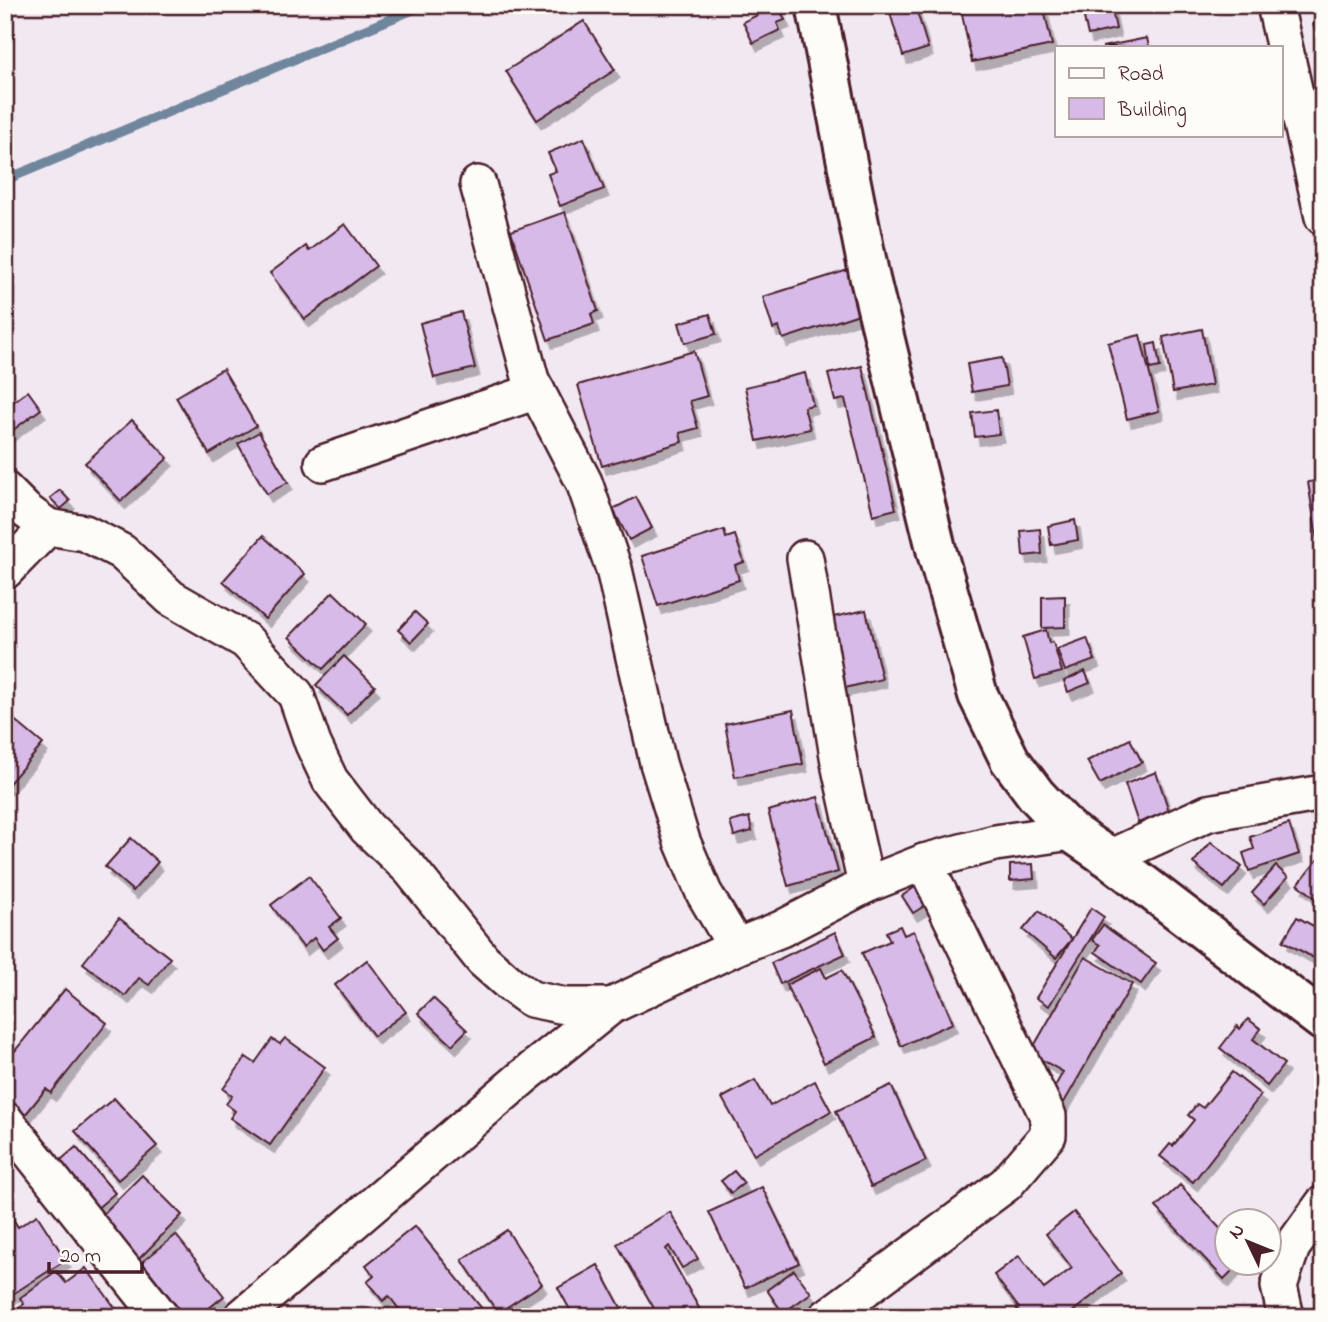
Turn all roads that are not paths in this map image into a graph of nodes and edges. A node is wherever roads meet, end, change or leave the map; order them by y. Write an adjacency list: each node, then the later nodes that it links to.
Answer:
1 (816, 5): 12 (main road)
2 (1275, 5): 4 (street)
3 (478, 184): 5 (street)
4 (1323, 217)
5 (537, 391): 6 (street); 16 (street)
6 (323, 463)
7 (5, 490): 8 (street)
8 (48, 527): 10 (street); 17 (street)
9 (805, 558): 15 (street)
10 (5, 570)
11 (1323, 793): 13 (street)
12 (1071, 832): 13 (main road); 14 (street)
13 (1109, 858): 18 (main road)
14 (924, 862): 15 (street); 23 (street)
15 (866, 885): 16 (street)
16 (736, 947): 17 (street)
17 (611, 1006): 22 (street)
18 (1323, 1021)
19 (5, 1120): 21 (street)
20 (1323, 1204): 24 (street)
21 (161, 1317)
22 (242, 1317)
23 (827, 1317)
24 (1286, 1317)

